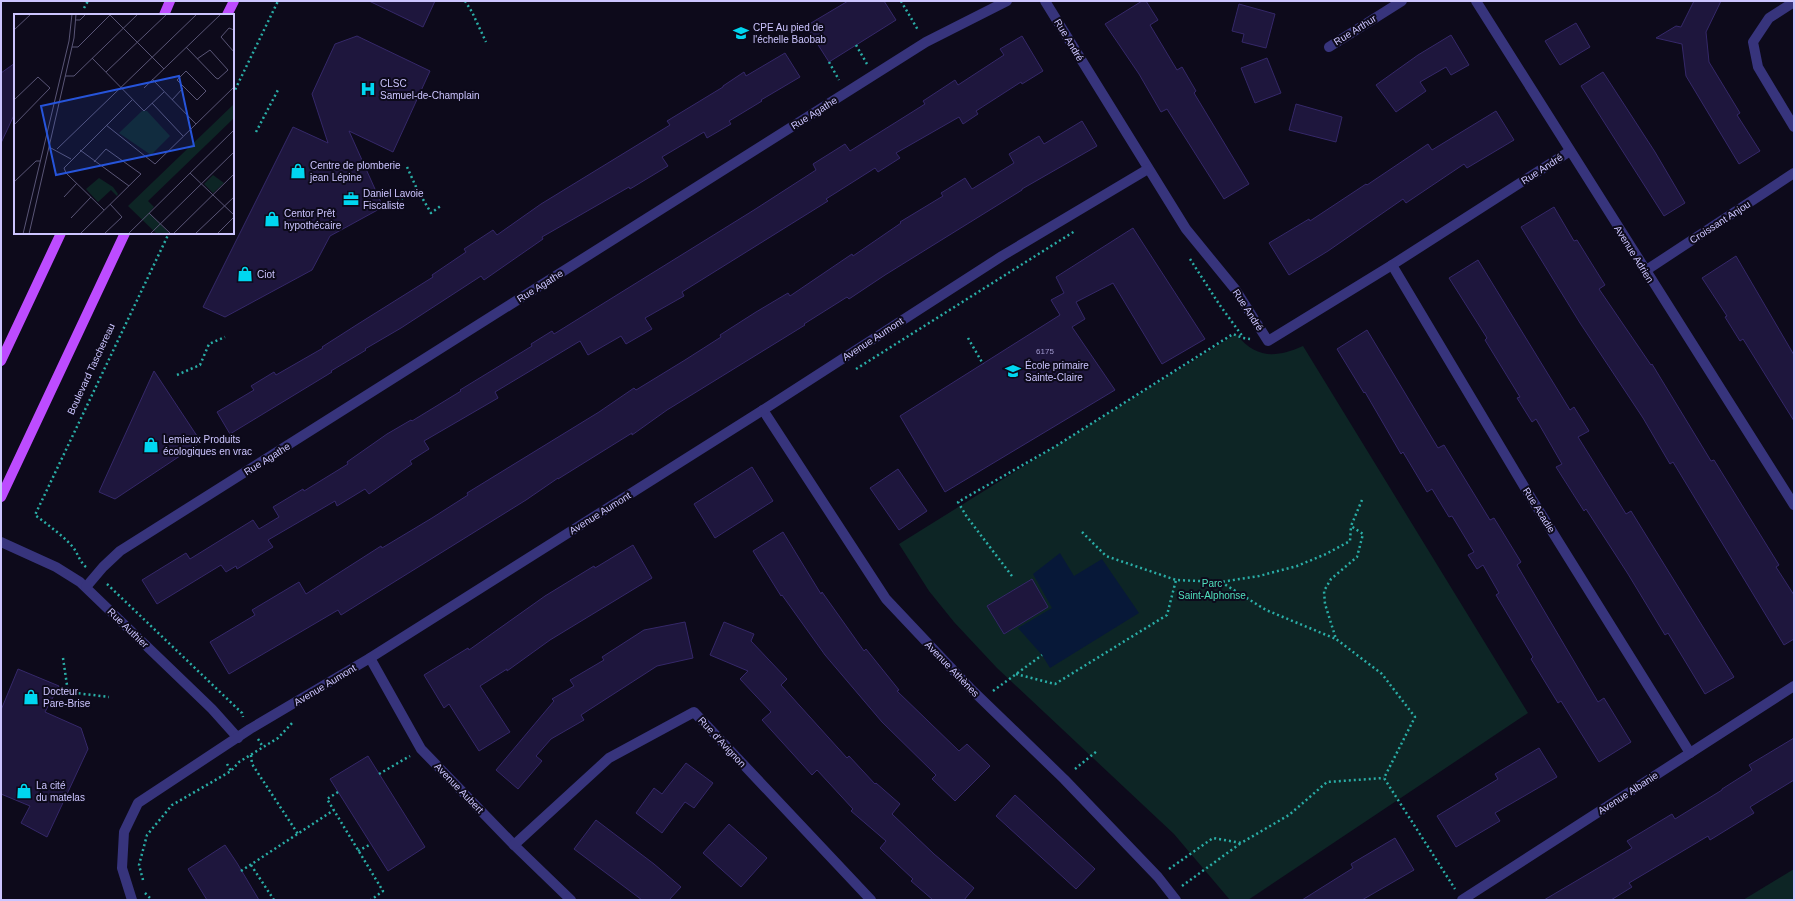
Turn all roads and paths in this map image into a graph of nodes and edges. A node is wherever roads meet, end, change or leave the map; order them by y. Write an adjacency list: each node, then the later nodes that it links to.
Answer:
1 (88, 1): 12 (path)
2 (170, 1): 13 (main road)
3 (234, 1): 14 (main road)
4 (278, 1): 22 (path)
5 (465, 1): 15 (path)
6 (901, 1): 16 (path)
7 (1007, 1): 16 (street, Rue Agathe)
8 (1045, 1): 28 (street, Rue André)
9 (1402, 1): 18 (street, Rue Arthur)
10 (1476, 1): 26 (street, Avenue Adrien)
11 (1794, 2): 24 (street)
12 (84, 8)
13 (164, 14)
14 (228, 14)
15 (486, 42)
16 (926, 42): 20 (street, Rue Agathe)
17 (856, 45): 20 (path)
18 (1328, 47)
19 (829, 62): 23 (path)
20 (873, 75): 23 (street, Rue Agathe)
21 (278, 88): 25 (path)
22 (234, 92)
23 (846, 93): 57 (street, Rue Agathe)
24 (1794, 127)
25 (256, 132)
26 (1570, 151): 37 (street, Rue André); 38 (street, Avenue Adrien)
27 (408, 167): 30 (path)
28 (1148, 169): 37 (street, Rue André); 46 (street, Avenue Aumont)
29 (1794, 173): 38 (street, Croissant Anjou)
30 (417, 189): 31 (path); 32 (path)
31 (393, 204)
32 (442, 205)
33 (1078, 229): 44 (path)
34 (61, 234): 42 (main road)
35 (125, 234): 47 (main road)
36 (168, 234): 53 (path, Boulevard Taschereau)
37 (1392, 265): 74 (street, Rue Acadie)
38 (1645, 271): 49 (street, Avenue Adrien)
39 (1233, 334): 54 (path)
40 (225, 337): 45 (path)
41 (968, 338): 43 (path)
42 (1, 361)
43 (982, 364)
44 (851, 372)
45 (177, 376)
46 (763, 410): 62 (street, Avenue Aumont); 66 (street, Avenue Athènes)
47 (1, 496)
48 (1362, 500): 50 (path)
49 (1794, 505)
50 (1351, 526): 56 (path); 59 (path)
51 (1082, 532): 55 (path)
52 (1, 542): 57 (street, Rue Authier)
53 (80, 561)
54 (1012, 576)
55 (1176, 580): 56 (path); 63 (path)
56 (1221, 582): 59 (path)
57 (86, 587): 69 (street, Rue Authier)
58 (114, 590): 67 (path, Rue Authier)
59 (1336, 639): 79 (path)
60 (1042, 655): 63 (path)
61 (63, 658): 65 (path)
62 (370, 658): 69 (street, Avenue Aumont); 72 (street, Avenue Aubert)
63 (1016, 674): 66 (path)
64 (1794, 686): 74 (street, Avenue Albanie)
65 (109, 697)
66 (982, 700): 80 (street, Avenue Athènes)
67 (242, 713)
68 (296, 721): 71 (path)
69 (238, 738): 93 (street, Avenue Aumont)
70 (259, 742): 71 (path)
71 (263, 747): 75 (path)
72 (421, 749): 78 (path); 86 (street, Avenue Aubert)
73 (1097, 751): 80 (path)
74 (1690, 752): 92 (street, Avenue Albanie)
75 (251, 755): 77 (path); 83 (path)
76 (227, 764): 77 (path)
77 (231, 770): 94 (path)
78 (379, 774)
79 (1384, 778): 84 (path); 92 (path)
80 (1064, 779): 90 (street, Avenue Athènes)
81 (338, 792): 82 (path)
82 (334, 810): 83 (path); 87 (path)
83 (298, 834): 88 (path)
84 (1241, 842): 90 (path); 91 (path)
85 (371, 844): 87 (path)
86 (514, 845): 97 (street, Avenue Aubert); 98 (street, Rue d'Avignon)
87 (358, 850): 96 (path)
88 (251, 865): 89 (path); 95 (path)
89 (241, 871)
90 (1158, 877): 91 (street, Avenue Athènes)
91 (1173, 897)
92 (1460, 897)
93 (132, 900)
94 (152, 900)
95 (274, 900)
96 (370, 900)
97 (571, 900)
98 (871, 900)

